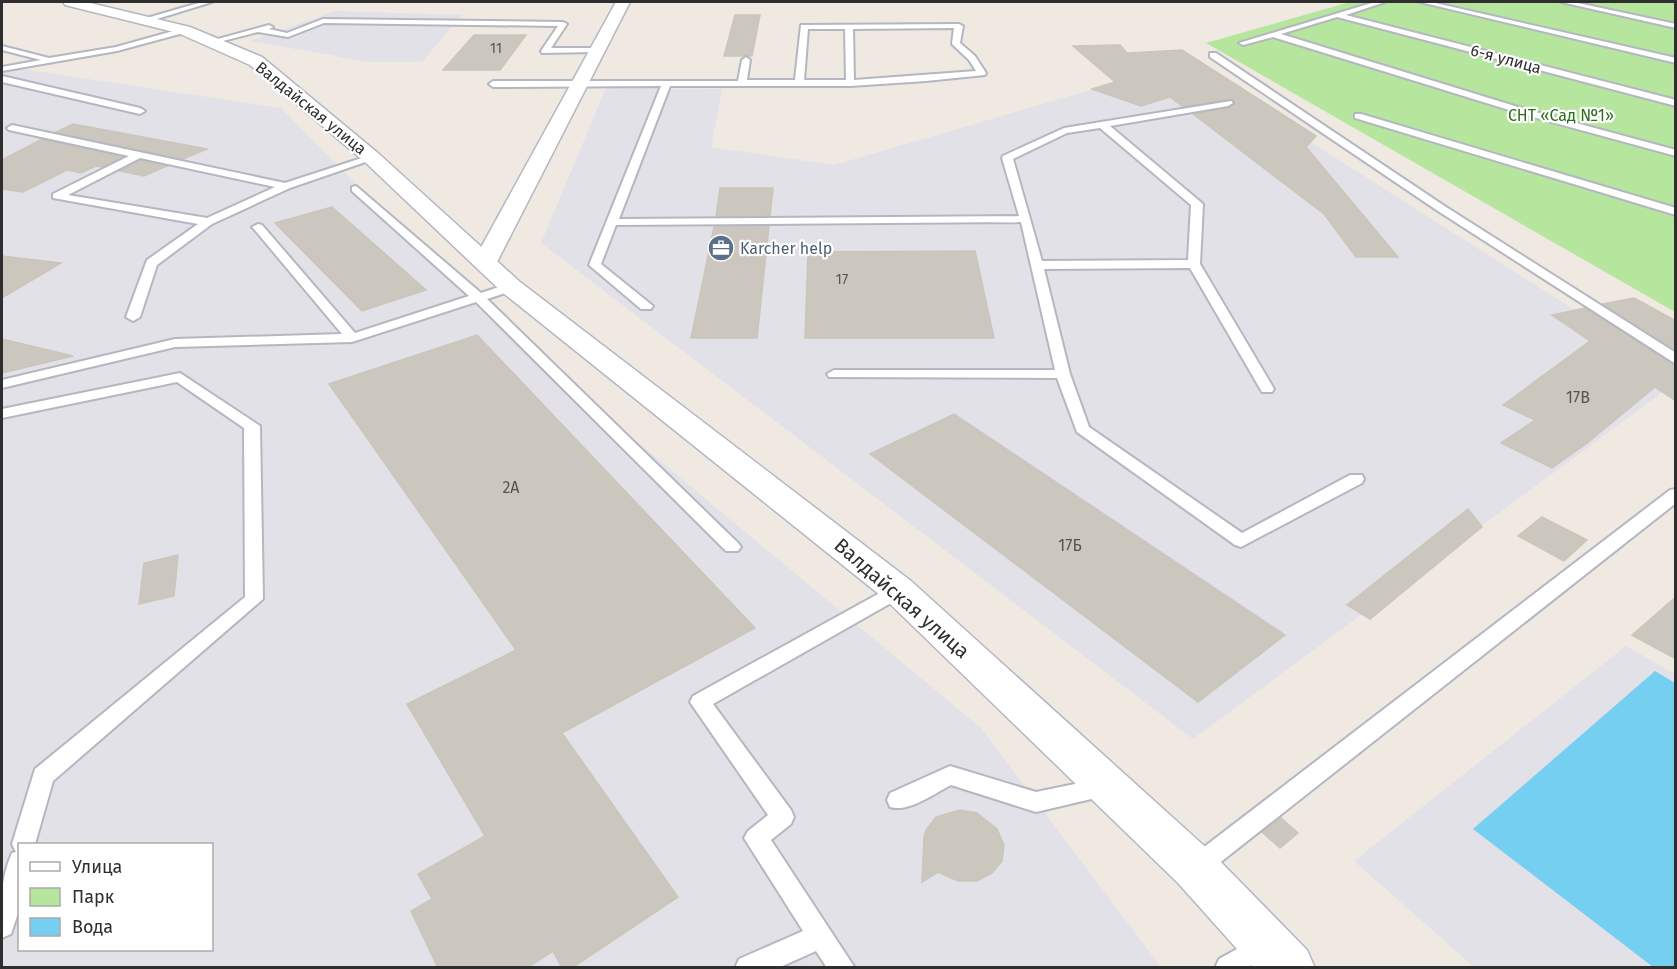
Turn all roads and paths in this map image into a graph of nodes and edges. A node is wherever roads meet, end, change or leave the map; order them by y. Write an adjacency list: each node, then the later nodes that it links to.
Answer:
1 (70, 2): 8 (street, Валдайская улица)
2 (208, 2): 8 (lane)
3 (623, 2): 18 (street)
4 (1382, 2): 7 (lane)
5 (1424, 2): 22 (lane)
6 (1564, 2): 10 (lane)
7 (1337, 15): 14 (lane); 32 (lane, 6-я улица)
8 (144, 20): 12 (street, Валдайская улица)
9 (280, 23): 13 (lane)
10 (1676, 26)
11 (849, 27): 26 (lane); 27 (lane); 27 (lane)
12 (184, 30): 15 (street, Валдайская улица); 20 (lane)
13 (259, 30): 15 (lane); 18 (lane)
14 (1274, 34): 16 (lane); 37 (lane)
15 (211, 42): 39 (street, Валдайская улица)
16 (1243, 43)
17 (2, 48): 20 (lane)
18 (596, 50): 29 (street)
19 (1213, 55): 55 (lane)
20 (51, 59): 23 (lane)
21 (746, 60): 25 (lane)
22 (1676, 61)
23 (2, 69)
24 (2, 79): 33 (lane)
25 (742, 83): 26 (lane); 30 (lane)
26 (799, 83): 27 (lane)
27 (850, 83)
28 (493, 84): 29 (lane)
29 (579, 84): 30 (lane); 47 (street)
30 (666, 84): 45 (lane)
31 (1228, 103): 35 (lane)
32 (1676, 103)
33 (140, 111)
34 (1358, 116): 42 (lane)
35 (1104, 126): 43 (lane); 48 (lane)
36 (12, 128): 38 (lane)
37 (1676, 153)
38 (138, 155): 40 (lane); 44 (lane)
39 (372, 158): 40 (lane); 47 (street, Валдайская улица)
40 (286, 186): 44 (lane)
41 (356, 189): 51 (lane)
42 (1676, 212)
43 (1026, 219): 45 (lane); 49 (lane)
44 (208, 222): 53 (lane)
45 (611, 222): 52 (lane)
46 (258, 227): 54 (lane)
47 (485, 262): 50 (street, Валдайская улица)
48 (1194, 264): 49 (lane); 59 (lane)
49 (1036, 265): 57 (lane)
50 (511, 287): 51 (lane); 64 (street, Валдайская улица)
51 (478, 297): 54 (lane); 63 (lane)
52 (646, 306)
53 (133, 317)
54 (352, 338): 58 (lane)
55 (1676, 360)
56 (834, 374): 57 (lane)
57 (1063, 374): 61 (lane)
58 (2, 384)
59 (1267, 389)
60 (2, 413): 67 (lane)
61 (1356, 479)
62 (1676, 494): 69 (lane)
63 (732, 547)
64 (898, 590): 65 (street, Валдайская улица); 71 (lane)
65 (1108, 786): 66 (lane); 69 (street, Валдайская улица)
66 (898, 800)
67 (24, 843)
68 (18, 868): 70 (lane)
69 (1195, 868): 72 (street, Валдайская улица)
70 (2, 926)
71 (821, 936): 73 (lane); 74 (lane)
72 (1262, 960)
73 (748, 968)
74 (842, 968)

